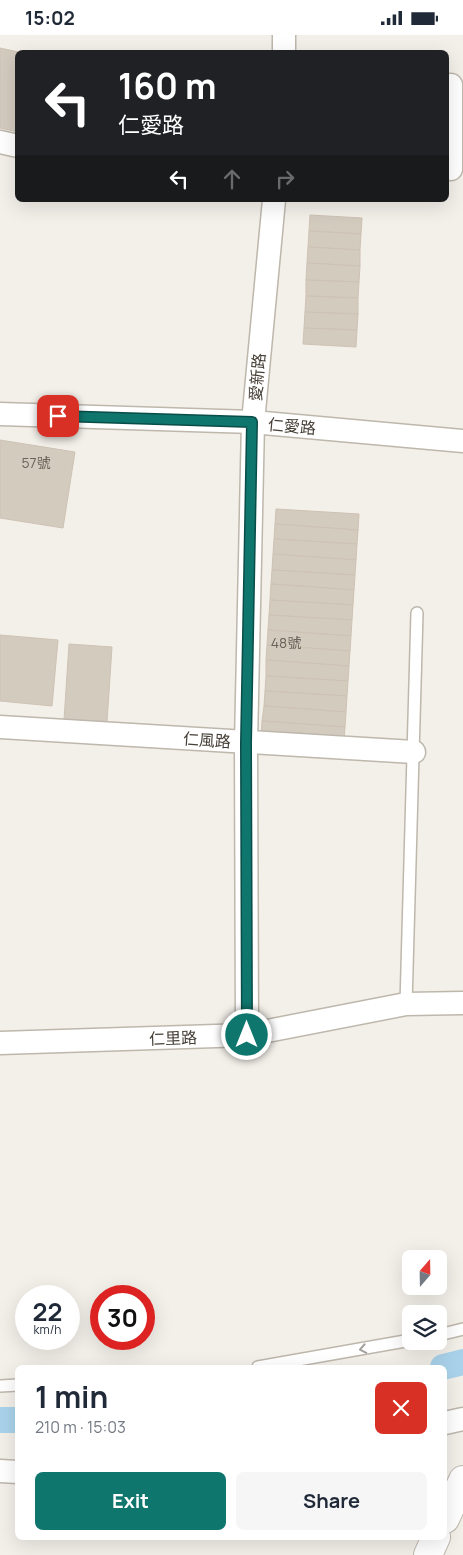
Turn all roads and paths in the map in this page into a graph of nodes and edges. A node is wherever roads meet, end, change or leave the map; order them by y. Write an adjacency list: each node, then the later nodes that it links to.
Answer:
1 (284, 35): 2 (street)
2 (284, 50)
3 (451, 85): 6 (street)
4 (0, 142): 5 (street)
5 (15, 145)
6 (454, 169)
7 (277, 202): 9 (street, 愛新路)
8 (0, 415): 9 (street, 仁愛路)
9 (252, 422): 10 (street, 仁愛路); 13 (street, 愛新路)
10 (463, 441)
11 (417, 613): 14 (lane)
12 (0, 727): 13 (street, 仁風路)
13 (246, 743): 14 (street, 仁風路); 17 (street, 愛新路)
14 (414, 752): 16 (lane)
15 (463, 1003): 16 (street, 仁里路)
16 (406, 1004): 17 (street, 仁里路)
17 (247, 1035): 18 (street, 仁里路)
18 (0, 1043)
19 (463, 1329): 20 (lane)
20 (447, 1333)
21 (402, 1342): 22 (lane, one-way to 22)
22 (269, 1365)
23 (15, 1385): 24 (lane)
24 (0, 1386)
25 (463, 1419): 26 (street)
26 (447, 1423)
27 (0, 1471): 28 (street)
28 (15, 1472)
29 (463, 1480): 30 (street)
30 (447, 1515)
31 (435, 1540): 32 (street)
32 (428, 1555)

